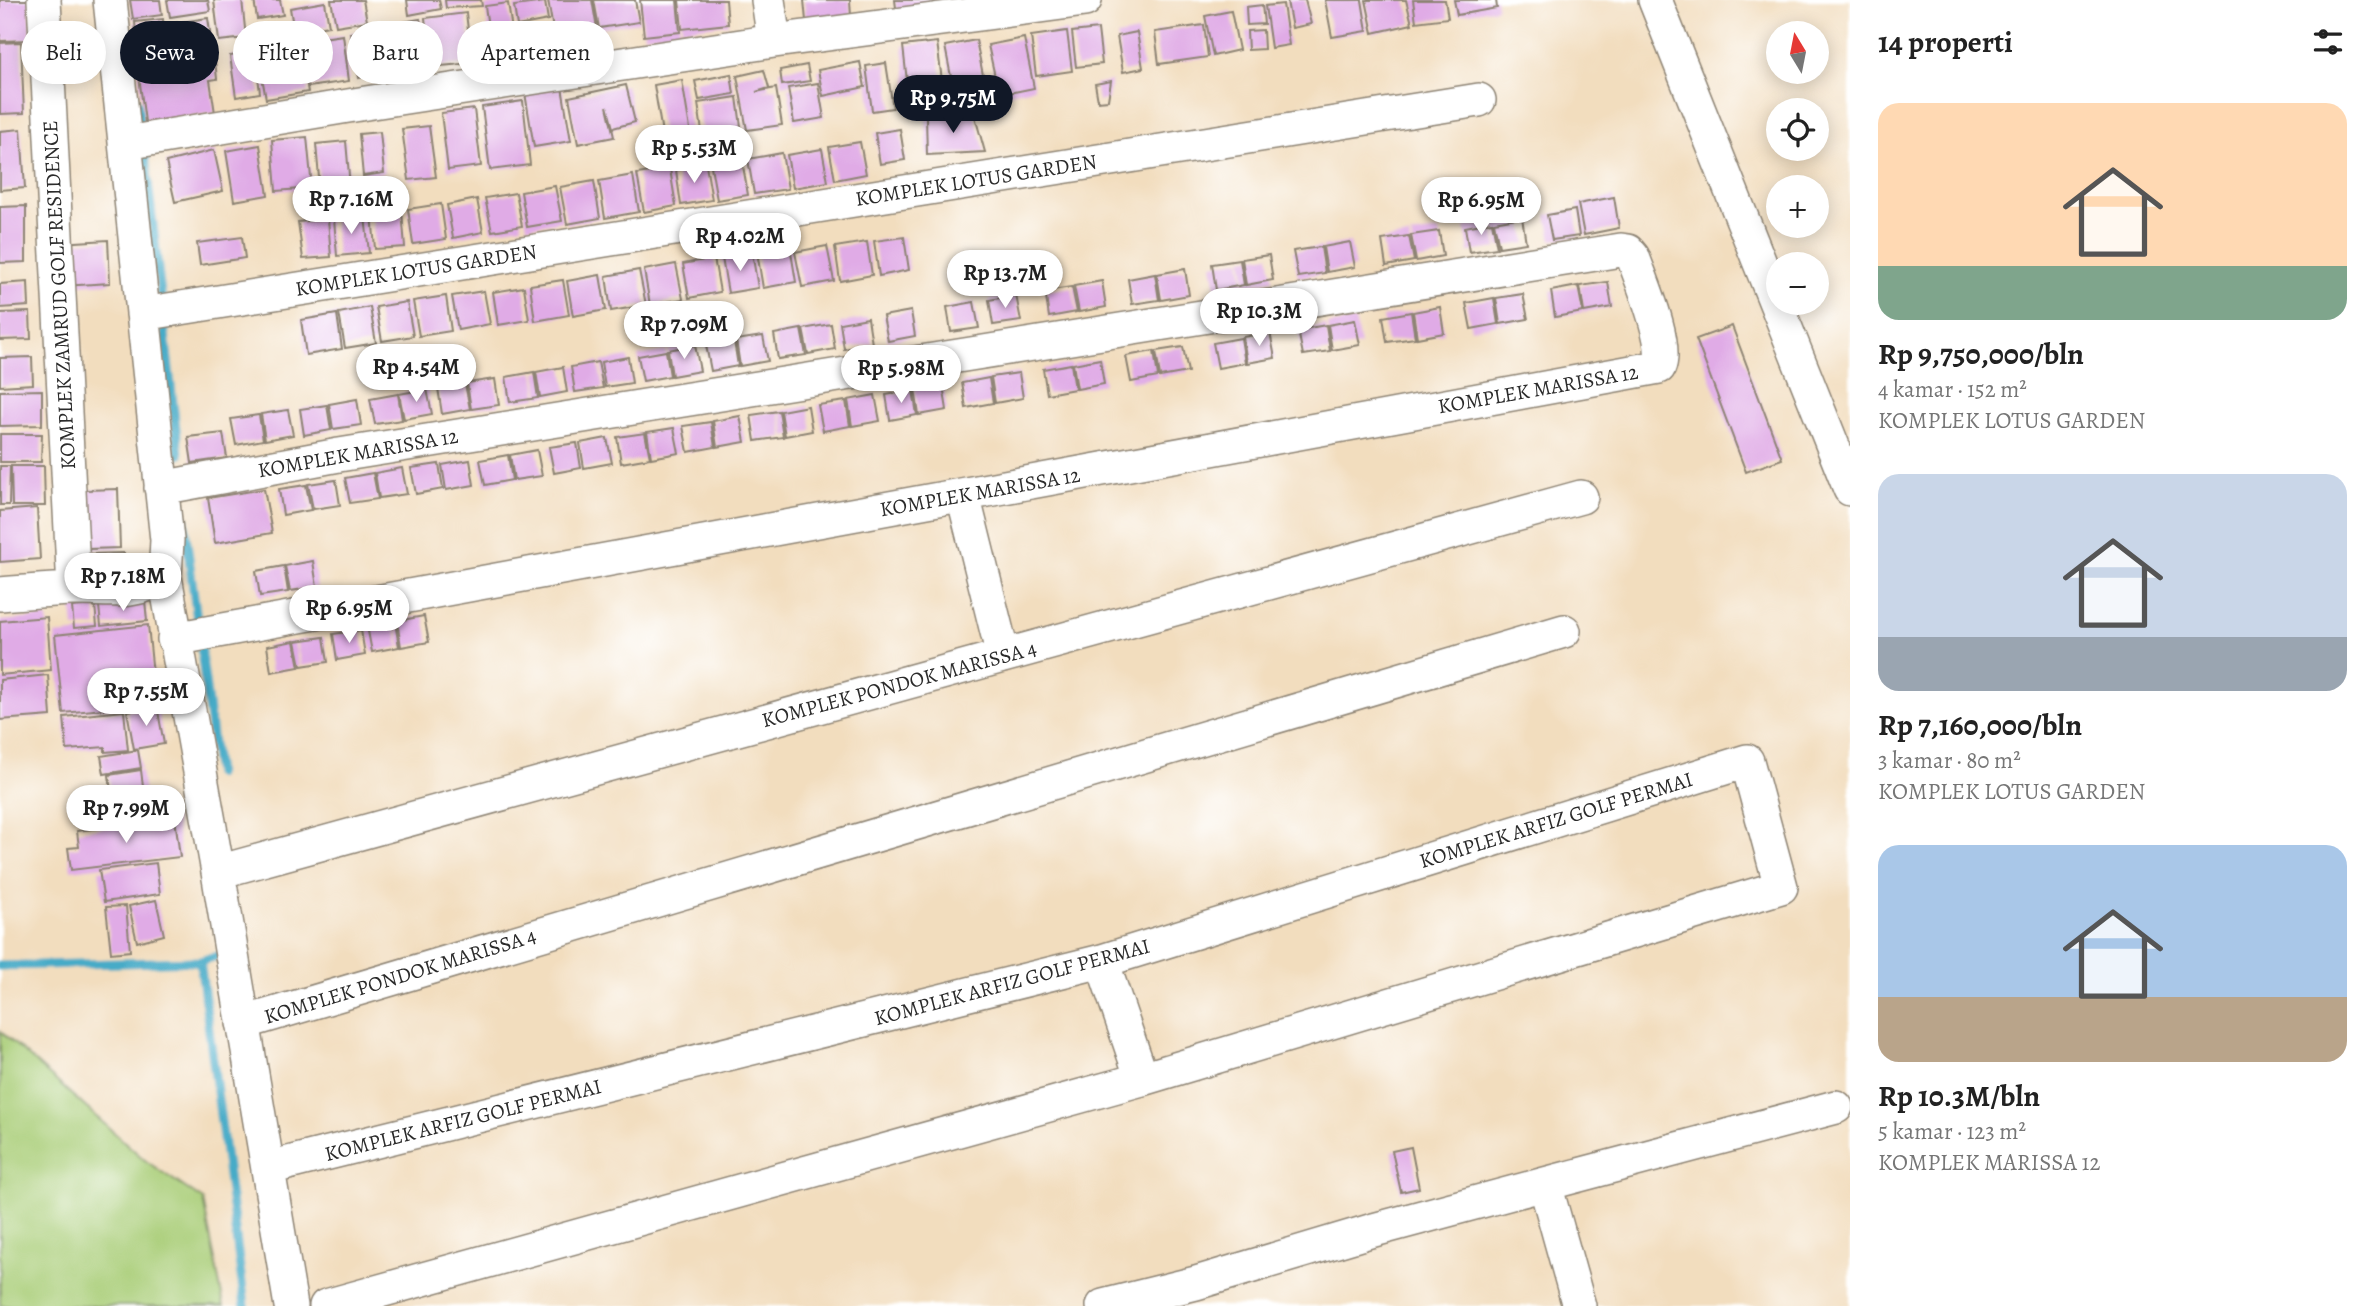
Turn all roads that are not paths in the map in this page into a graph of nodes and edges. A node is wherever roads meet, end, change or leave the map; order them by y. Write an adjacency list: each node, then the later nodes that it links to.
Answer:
1 (44, 0): 15 (street, KOMPLEK ZAMRUD GOLF RESIDENCE)
2 (110, 0): 8 (street)
3 (768, 0): 6 (street)
4 (1085, 0): 6 (street)
5 (1656, 0): 11 (street)
6 (774, 41): 8 (street)
7 (1479, 100): 9 (street, KOMPLEK LOTUS GARDEN)
8 (126, 143): 9 (street)
9 (143, 314): 10 (street)
10 (162, 488): 12 (street, KOMPLEK MARISSA 12); 14 (street)
11 (1850, 489)
12 (962, 495): 18 (street, KOMPLEK MARISSA 12); 19 (street)
13 (1581, 497): 19 (street, KOMPLEK PONDOK MARISSA 4)
14 (165, 577): 15 (street); 18 (street)
15 (74, 589): 16 (street)
16 (0, 594)
17 (1564, 631): 22 (street, KOMPLEK PONDOK MARISSA 4)
18 (190, 636): 20 (street)
19 (1003, 656): 20 (street, KOMPLEK PONDOK MARISSA 4)
20 (218, 872): 22 (street)
21 (1102, 961): 23 (street); 23 (street, KOMPLEK ARFIZ GOLF PERMAI); 25 (street, KOMPLEK ARFIZ GOLF PERMAI)
22 (243, 1023): 25 (street)
23 (1142, 1079): 28 (street)
24 (1836, 1107): 26 (street)
25 (268, 1168): 27 (street)
26 (1545, 1184): 29 (street); 30 (street)
27 (291, 1306)
28 (326, 1306)
29 (1103, 1306)
30 (1579, 1306)

